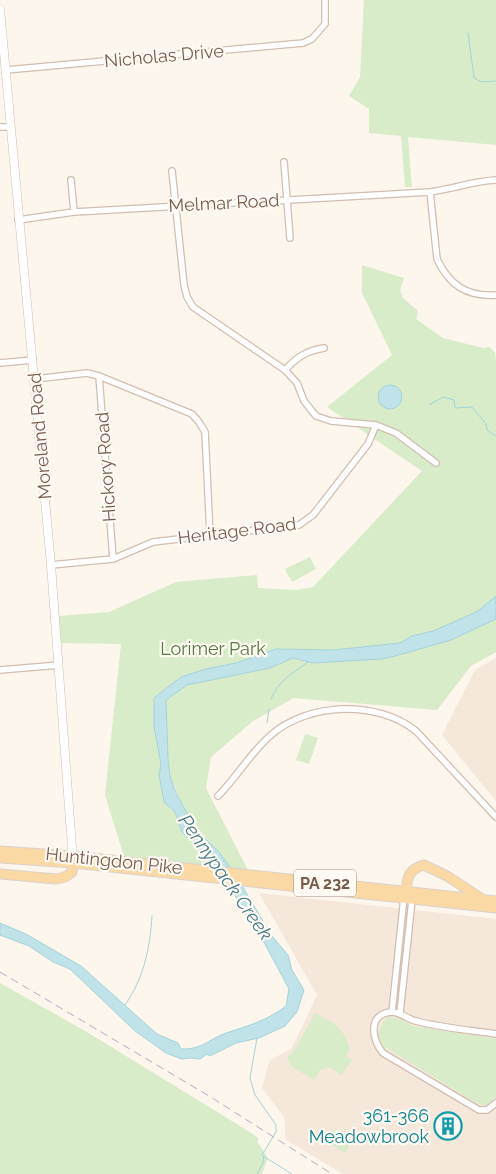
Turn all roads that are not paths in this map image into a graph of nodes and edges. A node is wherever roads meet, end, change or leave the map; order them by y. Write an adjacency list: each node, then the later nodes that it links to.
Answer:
1 (325, 0): 4 (street, Nicholas Drive)
2 (0, 9): 3 (street, Moreland Road)
3 (0, 24): 4 (street, Moreland Road)
4 (6, 70): 5 (street, Moreland Road)
5 (10, 127): 6 (street); 15 (street, Moreland Road)
6 (0, 128)
7 (284, 162): 12 (street)
8 (172, 171): 13 (street)
9 (71, 180): 14 (street)
10 (496, 180): 11 (street, Melmar Road)
11 (430, 192): 12 (street, Melmar Road); 17 (street)
12 (288, 200): 13 (street, Melmar Road); 16 (street)
13 (175, 205): 14 (street, Melmar Road); 21 (street)
14 (74, 212): 15 (street, Melmar Road)
15 (18, 220): 19 (street, Moreland Road)
16 (290, 238)
17 (496, 295)
18 (324, 348): 21 (street)
19 (33, 360): 20 (street); 23 (street, Moreland Road)
20 (0, 363)
21 (285, 370): 24 (street)
22 (99, 376): 23 (street); 26 (street); 27 (street, Hickory Road)
23 (35, 379): 28 (street, Moreland Road)
24 (376, 425): 25 (street); 26 (street, Heritage Road)
25 (436, 463)
26 (210, 535): 27 (street, Heritage Road)
27 (113, 559): 28 (street, Heritage Road)
28 (51, 565): 29 (street, Moreland Road)
29 (59, 665): 30 (street); 35 (street, Moreland Road)
30 (0, 670)
31 (218, 796): 32 (street)
32 (496, 817)
33 (0, 850): 35 (main road, Huntingdon Pike / PA 232)
34 (0, 858): 35 (main road, Huntingdon Pike / PA 232)
35 (73, 860): 36 (main road, Huntingdon Pike / PA 232); 37 (main road)
36 (118, 865): 38 (main road, Huntingdon Pike / PA 232); 38 (main road, Huntingdon Pike / PA 232)
37 (0, 874)
38 (407, 897): 39 (main road, Huntingdon Pike / PA 232); 39 (main road); 41 (main road, Huntingdon Pike / PA 232); 42 (street); 43 (street)
39 (484, 900): 40 (main road, Huntingdon Pike / PA 232)
40 (496, 902)
41 (496, 908)
42 (392, 1012): 43 (street); 45 (street)
43 (400, 1013): 44 (street)
44 (496, 1034)
45 (496, 1103)

